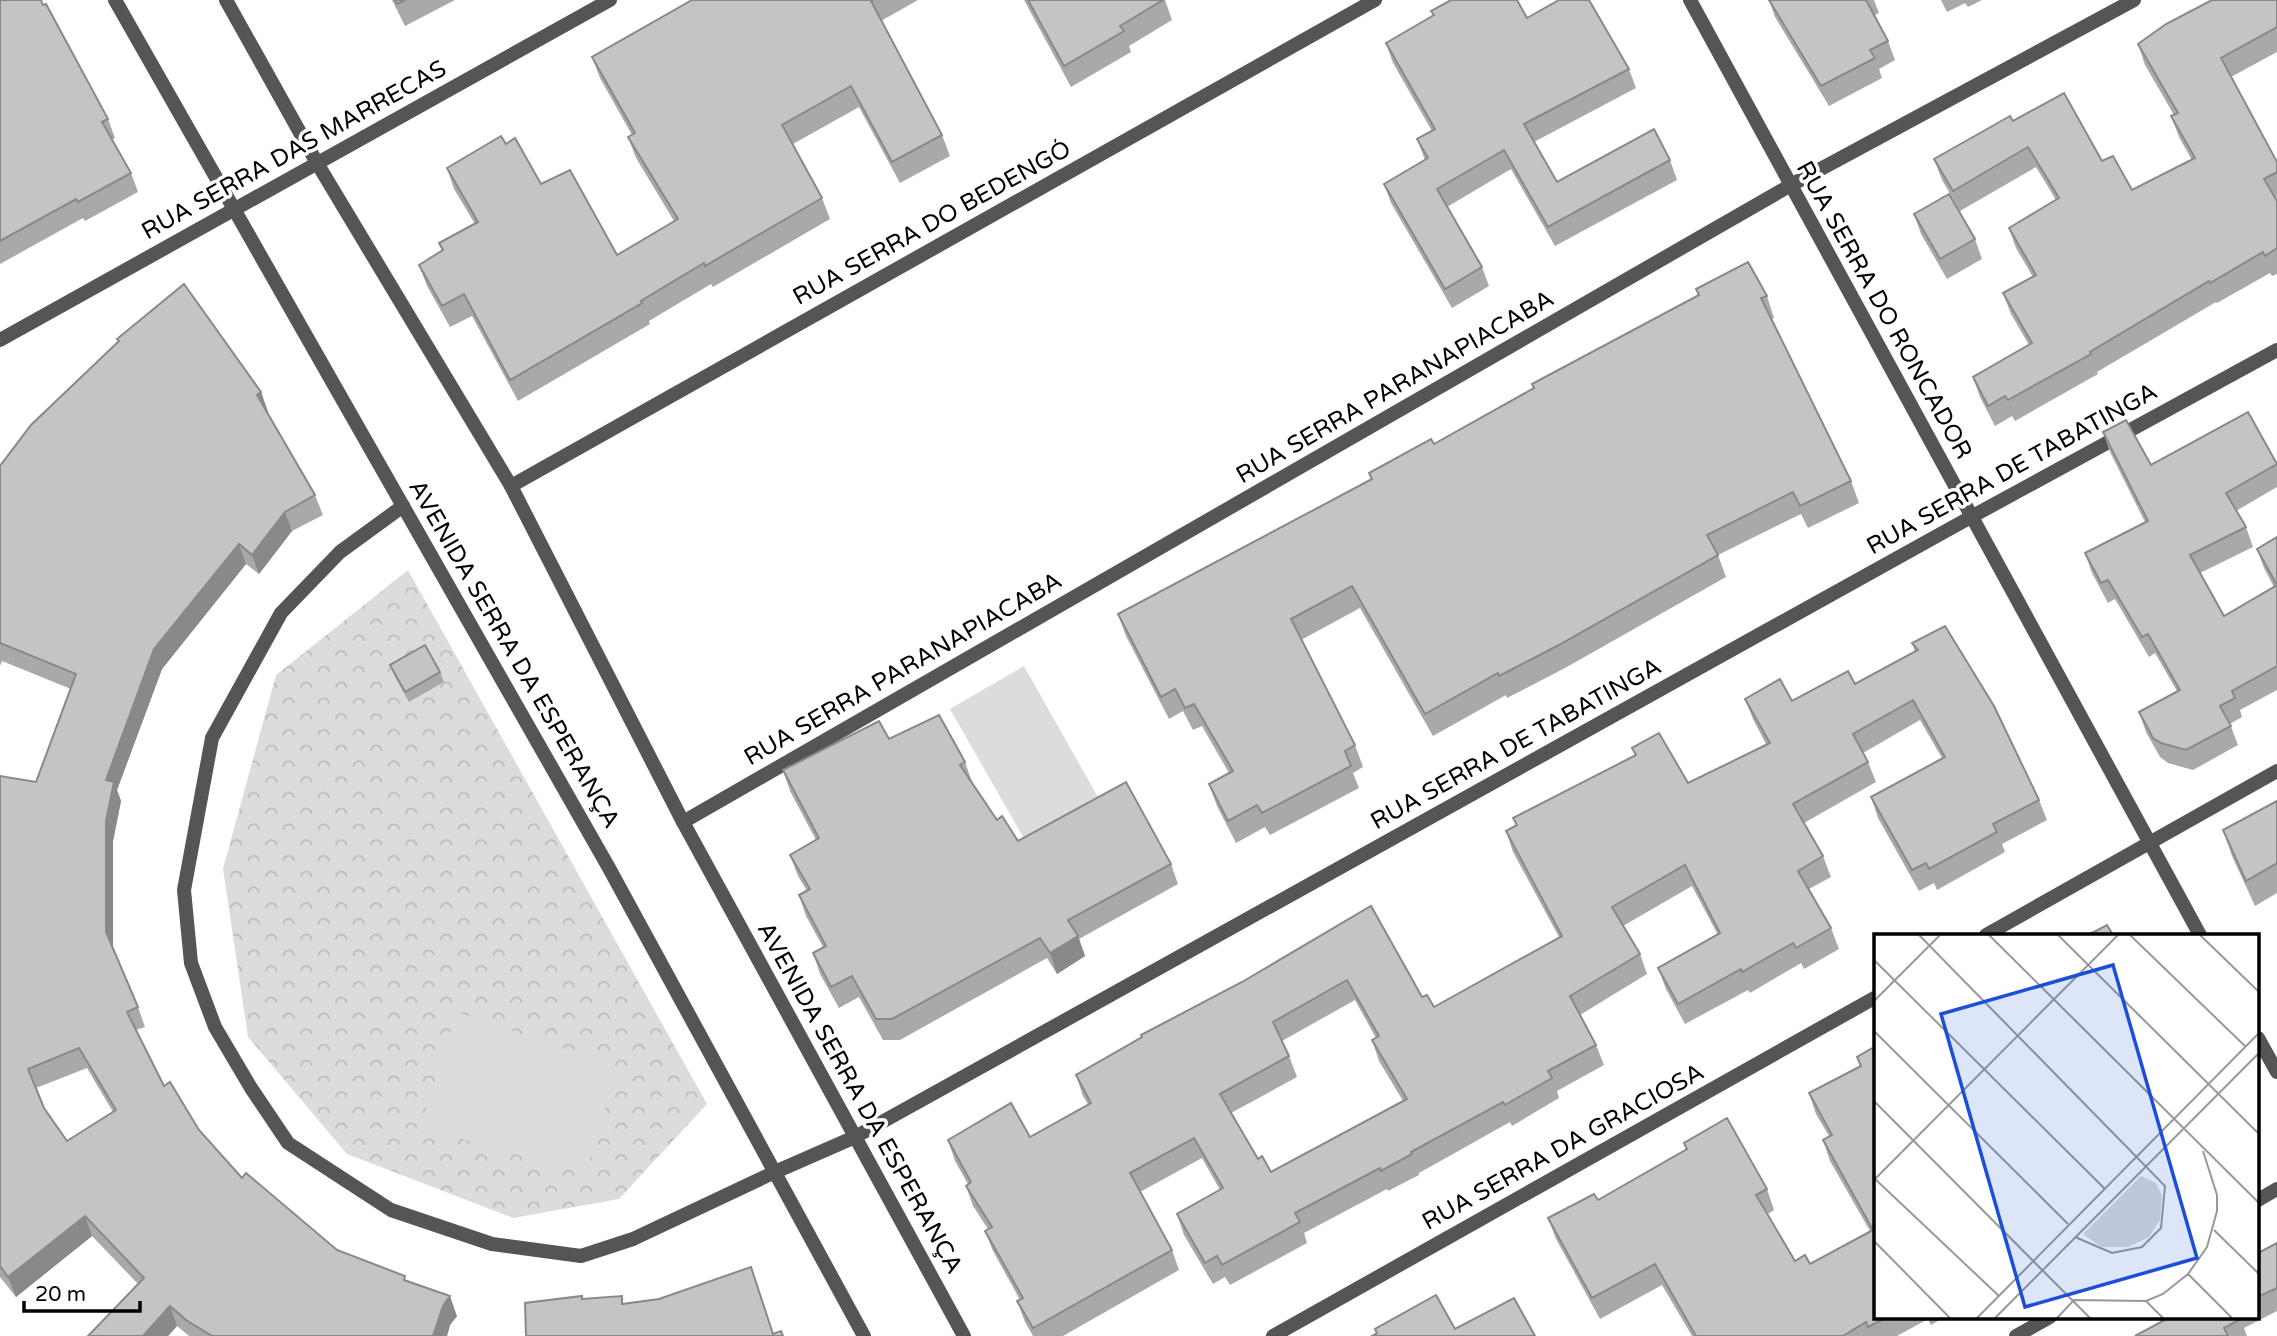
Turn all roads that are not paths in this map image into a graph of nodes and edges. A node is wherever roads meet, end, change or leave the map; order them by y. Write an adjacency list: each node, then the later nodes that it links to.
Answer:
1 (115, 0): 9 (street, AVENIDA SERRA DA ESPERANÇA)
2 (226, 0): 7 (street, AVENIDA SERRA DA ESPERANÇA)
3 (610, 0): 7 (street, RUA SERRA DAS MARRECAS)
4 (1375, 0): 12 (street, RUA SERRA DO BEDENGÓ)
5 (1690, 0): 8 (street, RUA SERRA DO RONCADOR)
6 (2134, 0): 8 (street, RUA SERRA PARANAPIACABA)
7 (317, 163): 9 (street, RUA SERRA DAS MARRECAS); 12 (street, AVENIDA SERRA DA ESPERANÇA)
8 (1791, 185): 14 (street, RUA SERRA DO RONCADOR); 16 (street, RUA SERRA PARANAPIACABA)
9 (234, 210): 10 (street, RUA SERRA DAS MARRECAS); 13 (street, AVENIDA SERRA DA ESPERANÇA)
10 (0, 340)
11 (2277, 350): 14 (street, RUA SERRA DE TABATINGA)
12 (511, 486): 16 (street, AVENIDA SERRA DA ESPERANÇA)
13 (403, 506): 24 (street, AVENIDA SERRA DA ESPERANÇA); 24 (street, RUA SERRA DE TABATINGA)
14 (1971, 517): 17 (street, RUA SERRA DO RONCADOR); 23 (street, RUA SERRA DE TABATINGA)
15 (2277, 771): 17 (street)
16 (683, 822): 23 (street, AVENIDA SERRA DA ESPERANÇA)
17 (2148, 844): 18 (street); 19 (street, RUA SERRA DO RONCADOR)
18 (1988, 934)
19 (2199, 934)
20 (1874, 998): 30 (street, RUA SERRA DA GRACIOSA)
21 (2260, 1042): 22 (street)
22 (2277, 1072)
23 (855, 1138): 24 (street, RUA SERRA DE TABATINGA); 29 (street, AVENIDA SERRA DA ESPERANÇA)
24 (775, 1172): 28 (street, AVENIDA SERRA DA ESPERANÇA)
25 (2277, 1189): 26 (street)
26 (2260, 1199)
27 (2048, 1318): 31 (street)
28 (864, 1336)
29 (964, 1336)
30 (1273, 1336)
31 (2016, 1336)

